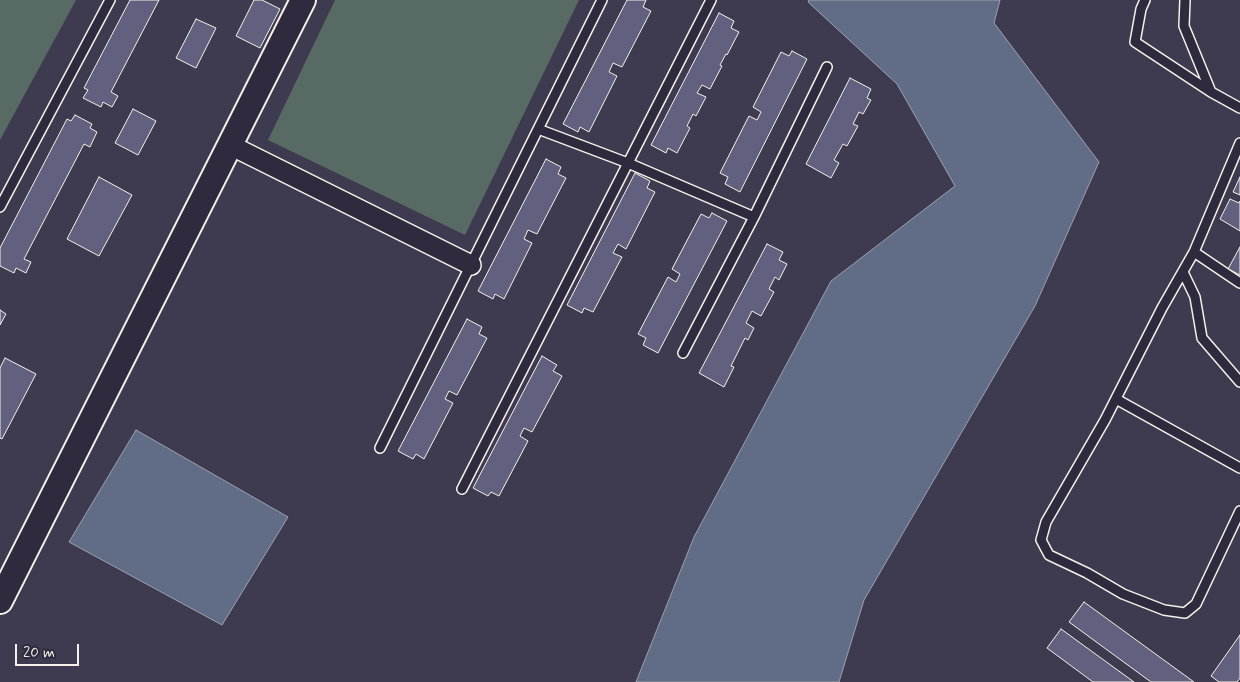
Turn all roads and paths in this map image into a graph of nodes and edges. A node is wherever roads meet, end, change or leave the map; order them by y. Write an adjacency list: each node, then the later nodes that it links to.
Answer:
1 (110, 0): 14 (lane)
2 (303, 0): 12 (street)
3 (602, 0): 10 (lane)
4 (711, 0): 13 (lane)
5 (1145, 0): 8 (lane)
6 (1185, 0): 8 (lane)
7 (827, 67): 15 (lane)
8 (1211, 92): 9 (lane)
9 (1240, 108)
10 (538, 129): 13 (lane); 17 (lane)
11 (1240, 143): 16 (lane)
12 (230, 145): 17 (street); 27 (street)
13 (628, 162): 15 (lane); 25 (lane)
14 (0, 206)
15 (754, 217): 20 (lane)
16 (1194, 252): 18 (lane); 19 (lane)
17 (471, 265): 23 (lane)
18 (1182, 272): 21 (lane); 22 (lane)
19 (1240, 283)
20 (683, 353)
21 (1240, 382)
22 (1116, 398): 24 (lane); 26 (lane)
23 (380, 448)
24 (1240, 468)
25 (462, 489)
26 (1240, 511)
27 (0, 600)

